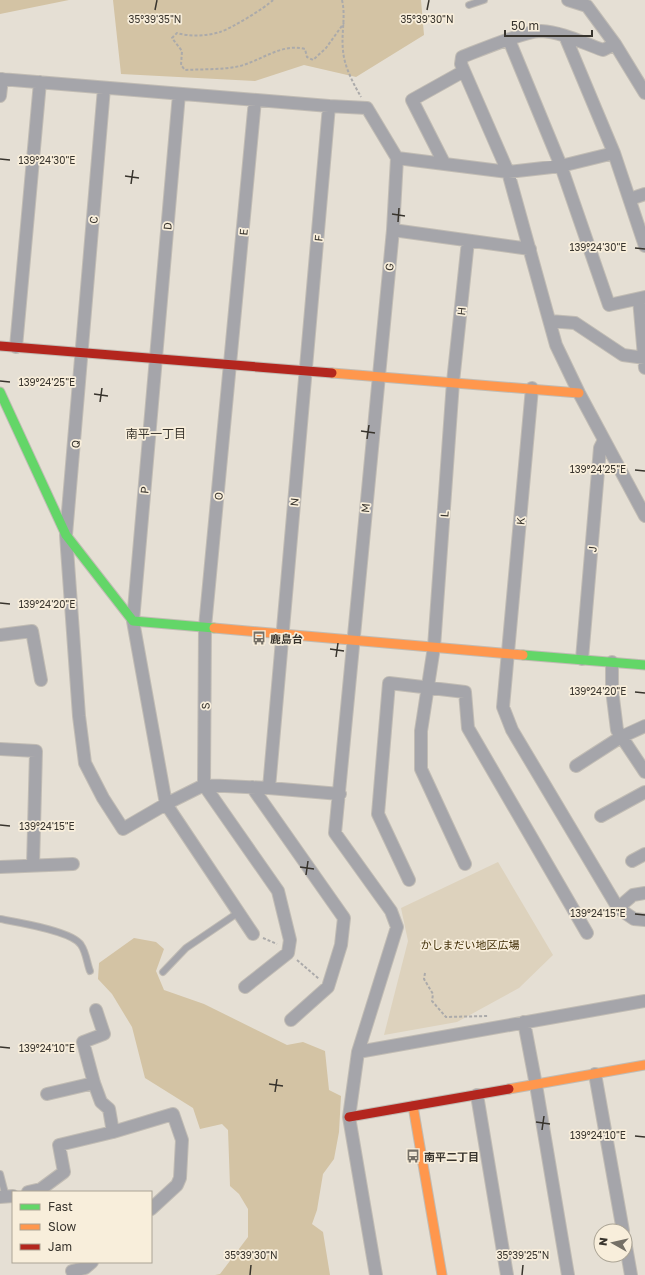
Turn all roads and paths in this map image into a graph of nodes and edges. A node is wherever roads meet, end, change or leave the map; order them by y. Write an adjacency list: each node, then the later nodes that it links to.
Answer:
1 (273, 0): 6 (path)
2 (342, 0): 6 (path)
3 (484, 0): 5 (lane)
4 (568, 0): 9 (street)
5 (469, 6)
6 (344, 23): 19 (path)
7 (566, 36): 8 (street); 9 (street); 20 (street)
8 (509, 40): 10 (street); 23 (street)
9 (615, 44): 14 (street)
10 (464, 71): 22 (street); 24 (street)
11 (1, 79): 12 (street); 16 (street)
12 (40, 82): 13 (street); 34 (street)
13 (104, 88): 15 (street); 35 (street, C)
14 (645, 93)
15 (179, 94): 17 (street); 36 (street, D)
16 (0, 96)
17 (255, 100): 18 (street); 38 (street, E)
18 (329, 106): 19 (street); 39 (street, F)
19 (367, 108): 21 (street)
20 (614, 153): 23 (street); 26 (street)
21 (397, 158): 22 (street); 27 (street, G)
22 (444, 163): 24 (street)
23 (561, 166): 24 (street); 31 (street)
24 (508, 172): 30 (street)
25 (645, 194): 26 (street)
26 (630, 198): 29 (street)
27 (393, 230): 28 (street); 40 (street, G)
28 (468, 241): 30 (street); 41 (street, H)
29 (645, 246)
30 (530, 249): 32 (street)
31 (642, 298): 37 (street)
32 (550, 321): 37 (street); 44 (street)
33 (0, 346): 34 (street)
34 (16, 347): 35 (street)
35 (83, 352): 36 (street); 48 (street, Q)
36 (156, 358): 38 (street); 49 (street, P)
37 (645, 362)
38 (230, 364): 39 (street); 50 (street, O)
39 (306, 370): 40 (street); 51 (street, N)
40 (378, 376): 41 (street); 53 (street, M)
41 (453, 382): 42 (street); 54 (street, L)
42 (532, 388): 44 (street); 55 (street, K)
43 (0, 392): 48 (street)
44 (579, 393): 45 (street)
45 (604, 440): 46 (street); 56 (street, J)
46 (640, 494): 47 (street)
47 (645, 516)
48 (66, 536): 49 (street); 71 (street, Q)
49 (133, 621): 50 (street); 71 (street, P)
50 (205, 627): 51 (street); 66 (street, S)
51 (283, 634): 53 (street); 68 (street, N)
52 (0, 635): 59 (street)
53 (353, 640): 54 (street); 70 (street, M)
54 (434, 647): 55 (street); 60 (street, L)
55 (509, 653): 56 (street); 81 (street, K)
56 (582, 659): 57 (street)
57 (612, 662): 58 (street); 62 (street)
58 (645, 665)
59 (40, 680)
60 (428, 686): 76 (street, L); 79 (street); 86 (street)
61 (645, 726): 62 (street)
62 (621, 737): 64 (street); 65 (street)
63 (0, 749): 78 (street)
64 (576, 766)
65 (645, 772)
66 (204, 786): 67 (street); 71 (street); 87 (street)
67 (252, 787): 68 (street); 92 (street)
68 (269, 788): 70 (street)
69 (645, 792): 72 (street)
70 (340, 794): 98 (street, M)
71 (166, 804): 82 (street)
72 (601, 816)
73 (645, 854): 74 (street)
74 (632, 861)
75 (73, 864): 78 (street)
76 (465, 864)
77 (0, 866): 78 (street)
78 (33, 866)
79 (409, 880)
80 (645, 893): 81 (street)
81 (618, 908): 84 (street)
82 (239, 912): 85 (street); 89 (lane)
83 (0, 919): 88 (lane)
84 (645, 920)
85 (254, 934): 87 (path)
86 (587, 934)
87 (289, 951): 91 (street); 92 (path)
88 (90, 971)
89 (163, 972)
90 (425, 973): 95 (path)
91 (245, 987)
92 (328, 987): 96 (street)
93 (645, 1001): 97 (street)
94 (96, 1010): 101 (street)
95 (489, 1016)
96 (291, 1020)
97 (524, 1022): 98 (street); 102 (street)
98 (358, 1052): 106 (street, M)
99 (645, 1065): 100 (street)
100 (595, 1074): 102 (street); 112 (street)
101 (94, 1083): 103 (street); 107 (street)
102 (536, 1085): 104 (street); 119 (street)
103 (47, 1094)
104 (477, 1095): 105 (street); 118 (street)
105 (413, 1106): 106 (street); 117 (street)
106 (349, 1117): 116 (street, M)
107 (113, 1132): 109 (street); 111 (street)
108 (0, 1174): 110 (lane)
109 (32, 1191)
110 (8, 1199)
111 (152, 1208)
112 (622, 1223)
113 (91, 1263): 115 (street)
114 (629, 1263): 120 (street)
115 (71, 1269)
116 (376, 1275)
117 (442, 1275)
118 (507, 1275)
119 (568, 1275)
120 (631, 1275)

